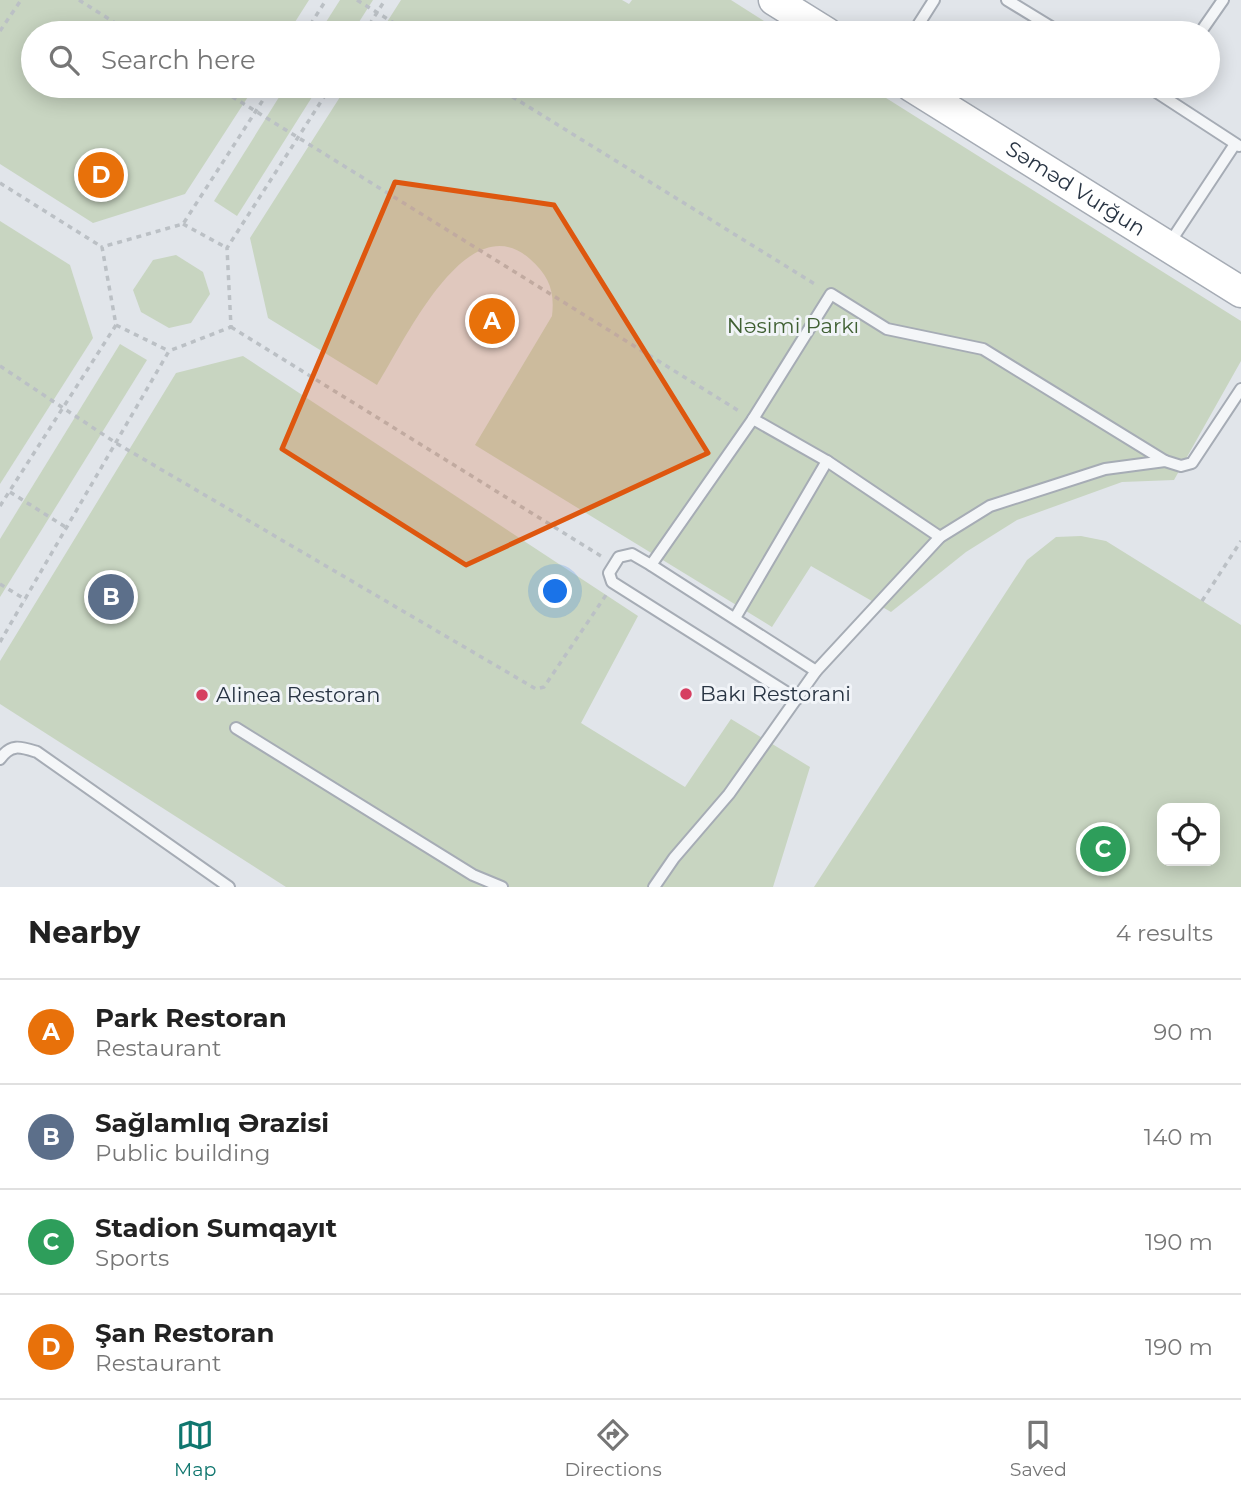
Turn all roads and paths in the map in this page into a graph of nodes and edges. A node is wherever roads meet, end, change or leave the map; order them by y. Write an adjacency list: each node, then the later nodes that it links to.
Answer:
1 (21, 0): 19 (path)
2 (79, 0): 11 (path)
3 (326, 0): 12 (path)
4 (357, 0): 10 (path)
5 (385, 0): 10 (path)
6 (774, 0): 15 (main road)
7 (934, 0): 16 (lane)
8 (1007, 0): 17 (lane)
9 (1223, 0): 18 (lane)
10 (377, 13): 13 (path); 14 (path)
11 (112, 21)
12 (313, 21)
13 (372, 21)
14 (390, 21)
15 (808, 21)
16 (921, 21)
17 (1041, 21)
18 (1208, 21)
19 (0, 31)
20 (234, 98): 26 (path)
21 (264, 98): 26 (path)
22 (323, 98): 27 (path)
23 (514, 98): 35 (path)
24 (930, 98): 31 (main road, Səməd Vurğun)
25 (1173, 98): 28 (lane)
26 (255, 111): 27 (path); 30 (path)
27 (298, 138): 33 (path); 42 (path)
28 (1238, 146): 31 (lane)
29 (0, 183): 32 (path)
30 (183, 224): 32 (path); 33 (path)
31 (1168, 246): 34 (main road, Səməd Vurğun)
32 (102, 247): 36 (path)
33 (227, 248): 37 (path)
34 (1241, 292)
35 (831, 295): 42 (lane); 45 (lane)
36 (116, 325): 38 (path); 41 (path)
37 (232, 327): 38 (path); 51 (path)
38 (169, 351): 43 (path)
39 (0, 366): 41 (path)
40 (1241, 389): 45 (lane)
41 (63, 408): 43 (path); 46 (path)
42 (753, 419): 44 (lane); 52 (lane)
43 (116, 443): 48 (path); 54 (path)
44 (827, 461): 49 (lane); 57 (lane)
45 (1166, 461): 49 (lane)
46 (9, 492): 47 (path); 48 (path)
47 (0, 506)
48 (67, 528): 55 (path)
49 (940, 537): 59 (lane)
50 (1241, 541): 56 (path)
51 (611, 562)
52 (651, 565): 57 (lane); 60 (lane)
53 (0, 584): 55 (path)
54 (608, 591)
55 (26, 600): 58 (path)
56 (1202, 601)
57 (735, 618): 59 (lane)
58 (0, 642)
59 (816, 671): 60 (lane)
60 (797, 699): 65 (lane)
61 (236, 728): 64 (lane)
62 (0, 759): 63 (lane)
63 (229, 887)
64 (502, 887)
65 (654, 887)

